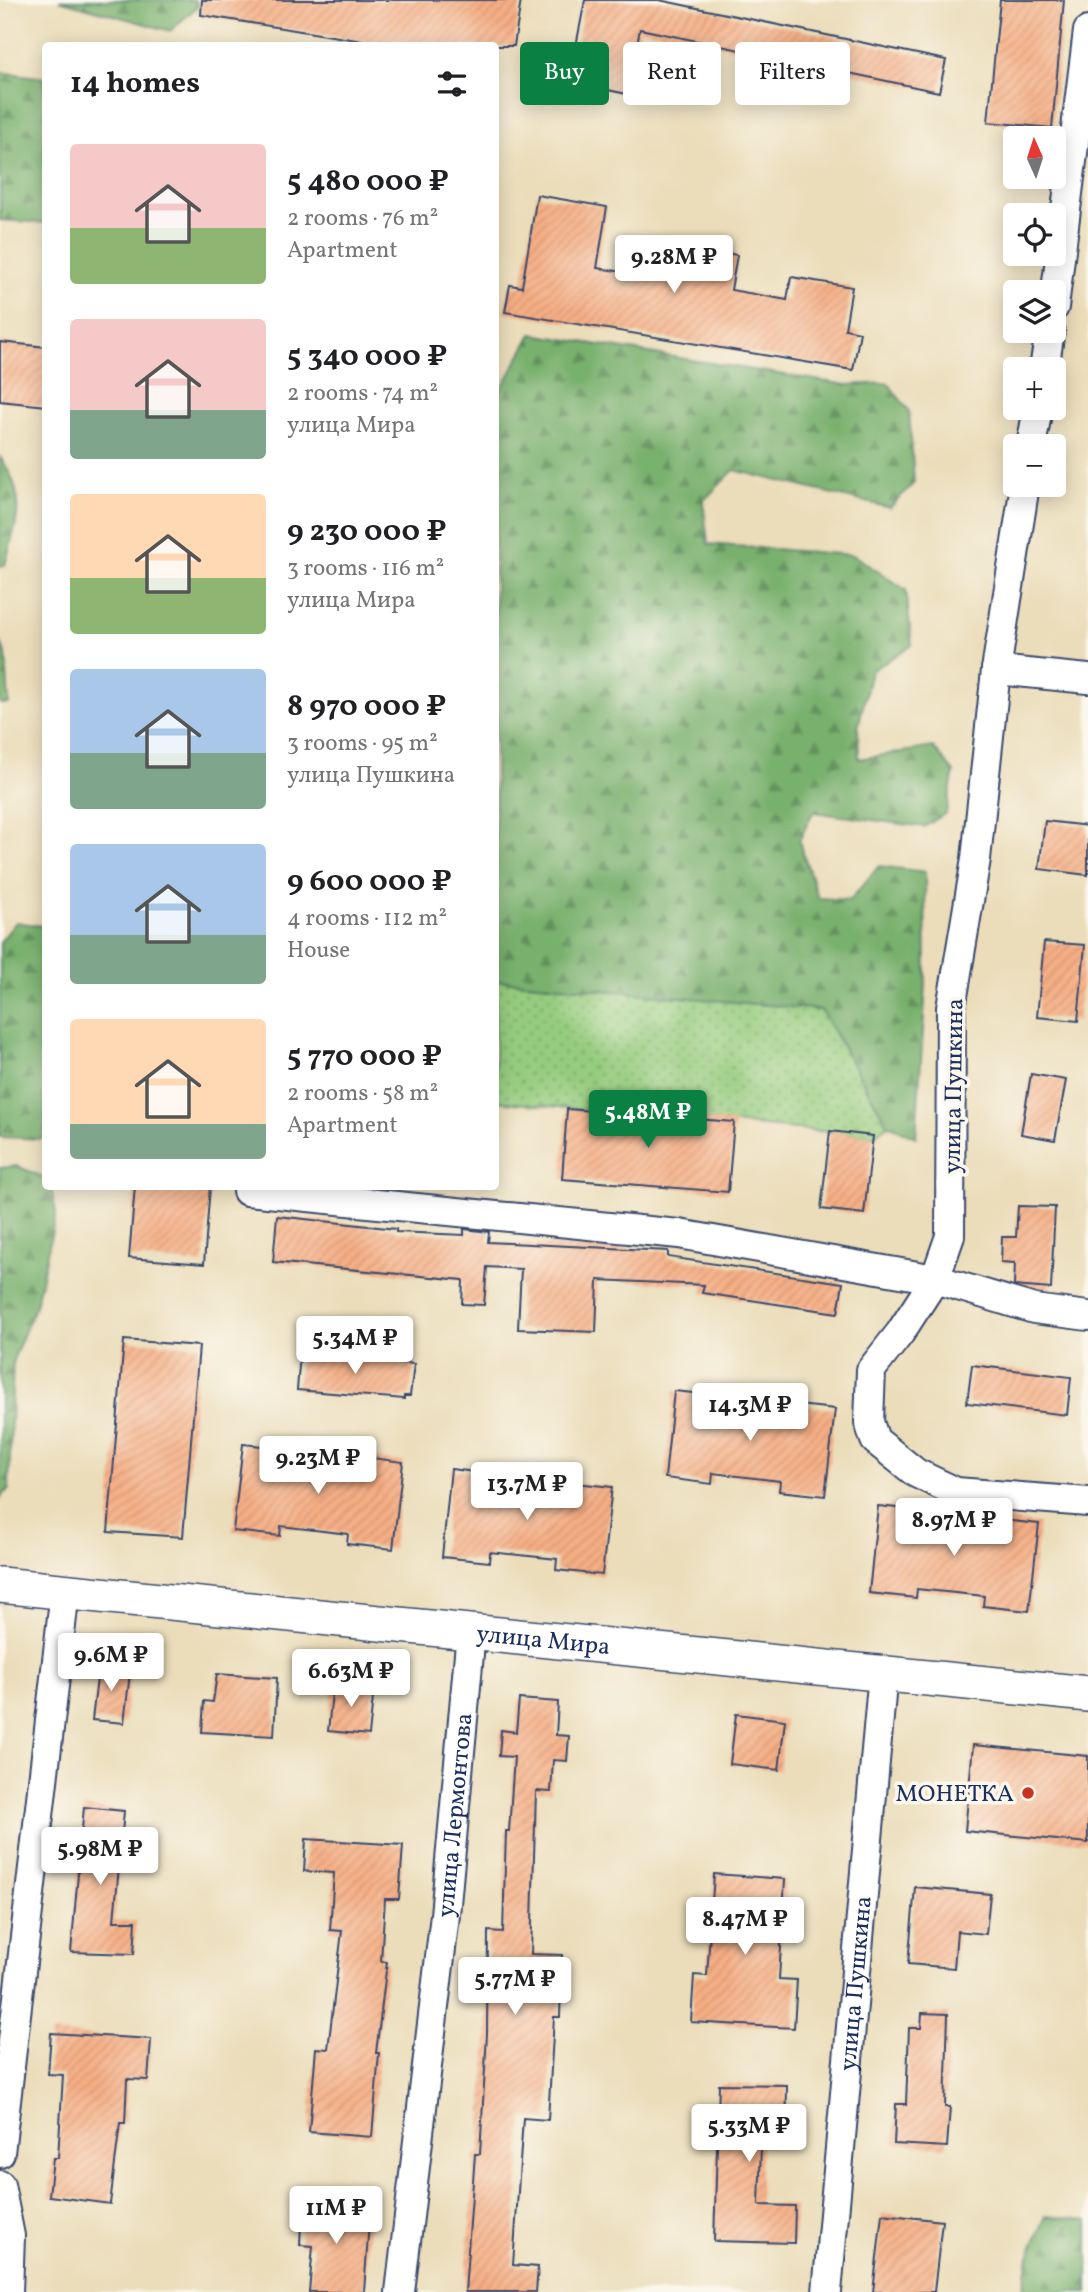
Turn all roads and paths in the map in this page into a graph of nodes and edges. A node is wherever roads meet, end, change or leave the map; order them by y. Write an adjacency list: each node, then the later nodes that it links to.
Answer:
1 (1088, 31): 2 (street)
2 (1057, 280)
3 (1023, 497): 4 (street, улица Пушкина)
4 (996, 670): 5 (street); 7 (street, улица Пушкина)
5 (1088, 679)
6 (247, 1191): 7 (street)
7 (935, 1279): 8 (street); 9 (street, улица Пушкина)
8 (1088, 1316)
9 (1088, 1502)
10 (0, 1585): 11 (street, улица Мира)
11 (65, 1591): 12 (street, улица Мира); 15 (street)
12 (471, 1632): 13 (street, улица Мира); 18 (street, улица Лермонтова)
13 (883, 1673): 14 (street, улица Мира); 19 (street, улица Пушкина)
14 (1088, 1694)
15 (0, 2153)
16 (0, 2185): 17 (street)
17 (8, 2292)
18 (400, 2292)
19 (827, 2292)

